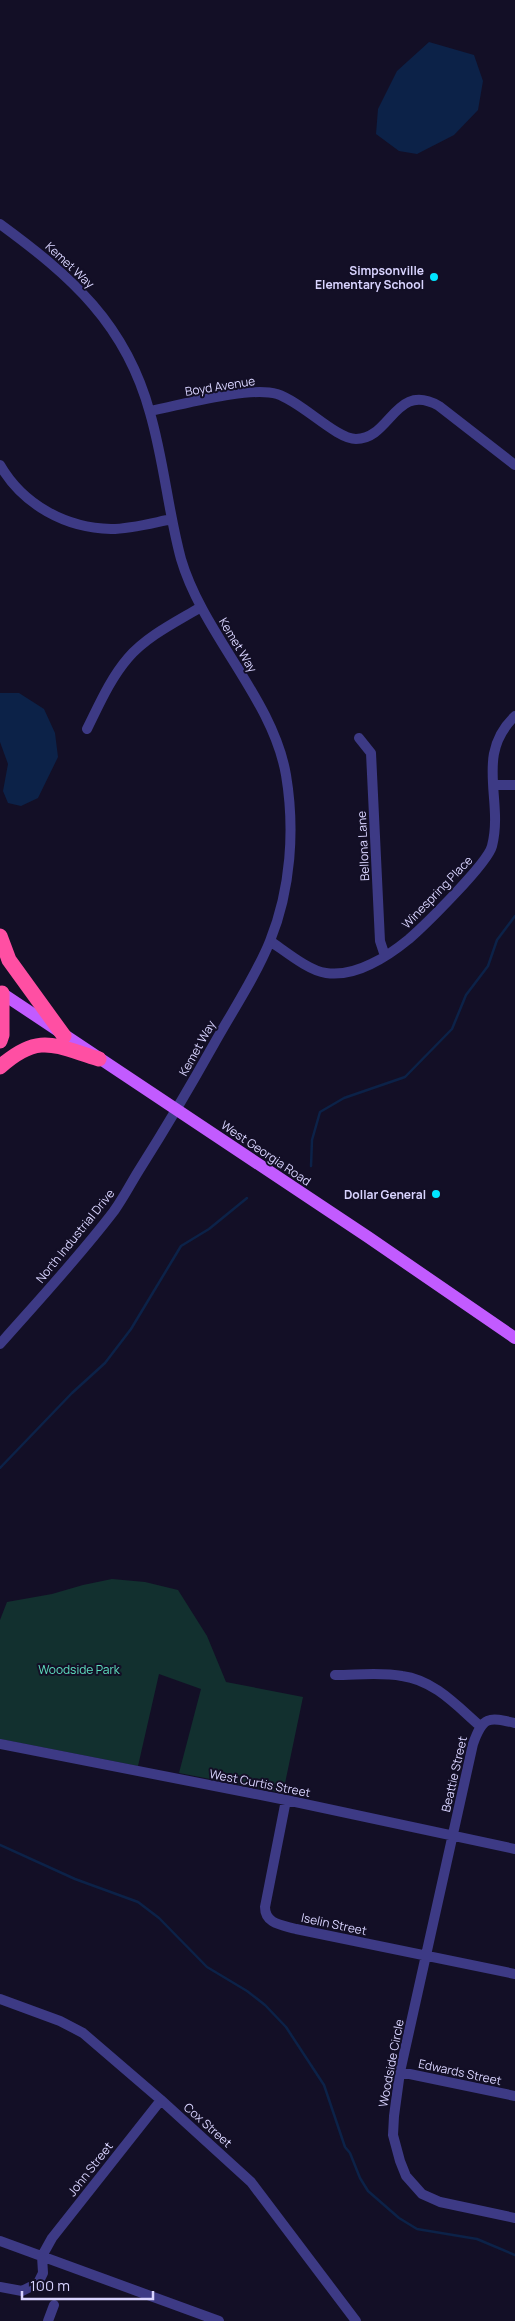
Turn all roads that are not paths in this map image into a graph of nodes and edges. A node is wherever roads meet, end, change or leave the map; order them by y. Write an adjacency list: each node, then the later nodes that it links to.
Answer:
1 (0, 224): 2 (street, Kemet Way)
2 (150, 411): 4 (street, Boyd Avenue); 5 (street, Kemet Way)
3 (0, 465): 5 (street)
4 (515, 465)
5 (172, 519): 6 (street, Kemet Way)
6 (201, 607): 8 (street); 13 (street, Kemet Way)
7 (515, 716): 10 (street, Winespring Place)
8 (87, 729)
9 (359, 738): 14 (street, Bellona Lane)
10 (494, 785): 11 (street); 14 (street, Winespring Place)
11 (515, 785)
12 (0, 936): 16 (highway)
13 (270, 941): 14 (street, Winespring Place); 20 (street, Kemet Way)
14 (385, 956)
15 (1, 993): 16 (main road, West Georgia Road); 17 (highway)
16 (64, 1036): 18 (main road, West Georgia Road)
17 (0, 1041)
18 (99, 1059): 19 (highway); 20 (main road, West Georgia Road)
19 (0, 1067)
20 (176, 1111): 21 (main road, West Georgia Road); 22 (street, North Industrial Drive)
21 (515, 1338)
22 (0, 1344)
23 (335, 1675): 25 (street)
24 (515, 1723): 25 (street, Beattie Street)
25 (480, 1726): 28 (street, Beattie Street)
26 (0, 1744): 27 (street, West Curtis Street)
27 (286, 1800): 28 (street, West Curtis Street); 30 (street, Iselin Street)
28 (453, 1836): 29 (street, West Curtis Street); 30 (street, Woodside Circle)
29 (515, 1849)
30 (427, 1956): 31 (street, Iselin Street); 33 (street, Woodside Circle)
31 (515, 1974)
32 (0, 1999): 35 (street, Cox Street)
33 (400, 2072): 34 (street, Edwards Street); 36 (street, Woodside Circle)
34 (515, 2096)
35 (161, 2100): 38 (street, John Street); 43 (street, Cox Street)
36 (515, 2218)
37 (0, 2241): 38 (street)
38 (42, 2256): 39 (street); 42 (street)
39 (0, 2287)
40 (54, 2305): 41 (street)
41 (48, 2321)
42 (219, 2321)
43 (356, 2321)

